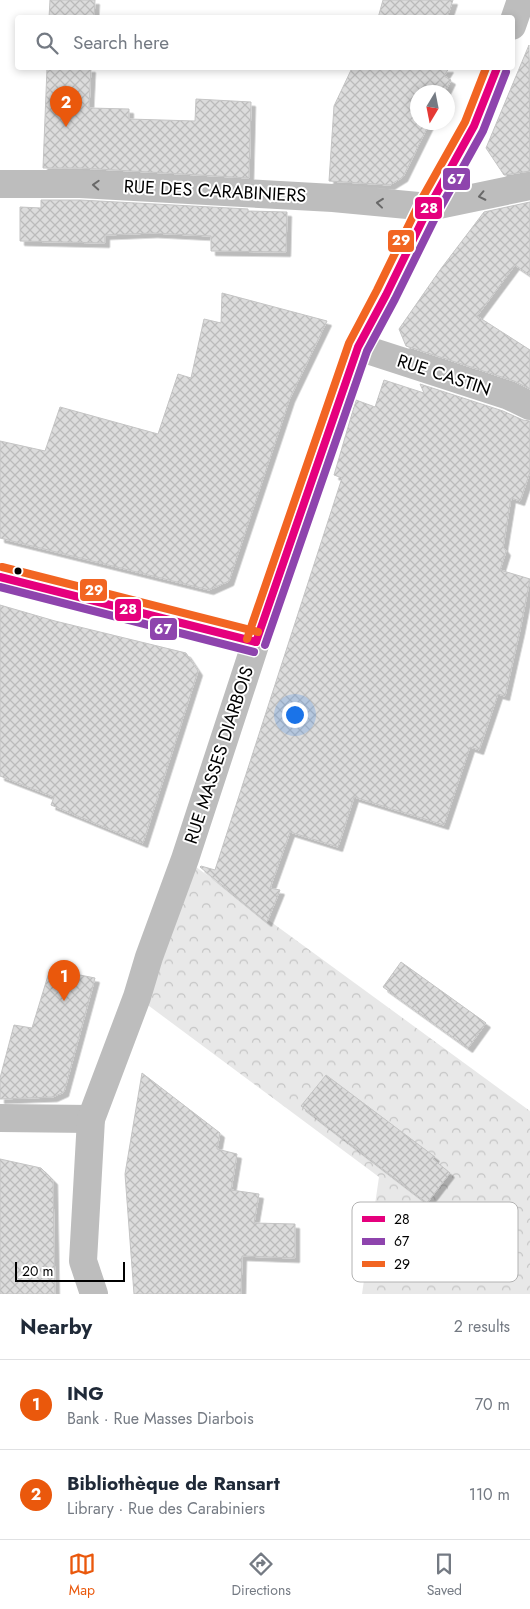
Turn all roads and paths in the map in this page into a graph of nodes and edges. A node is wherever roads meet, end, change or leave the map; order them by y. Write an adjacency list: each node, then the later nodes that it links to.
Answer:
1 (521, 0): 2 (street)
2 (515, 17)
3 (496, 70): 6 (street, RUE MASSES DIARBOIS)
4 (0, 184): 6 (street, RUE DES CARABINIERS, one-way to 4)
5 (530, 186): 6 (street, RUE DES CARABINIERS, one-way to 6)
6 (429, 207): 7 (street, RUE MASSES DIARBOIS)
7 (358, 347): 8 (street, RUE CASTIN); 10 (street, RUE MASSES DIARBOIS)
8 (530, 406)
9 (0, 577): 10 (street)
10 (256, 642): 12 (street, RUE MASSES DIARBOIS)
11 (0, 1118): 12 (street)
12 (91, 1119): 13 (street, RUE MASSES DIARBOIS)
13 (94, 1294)

